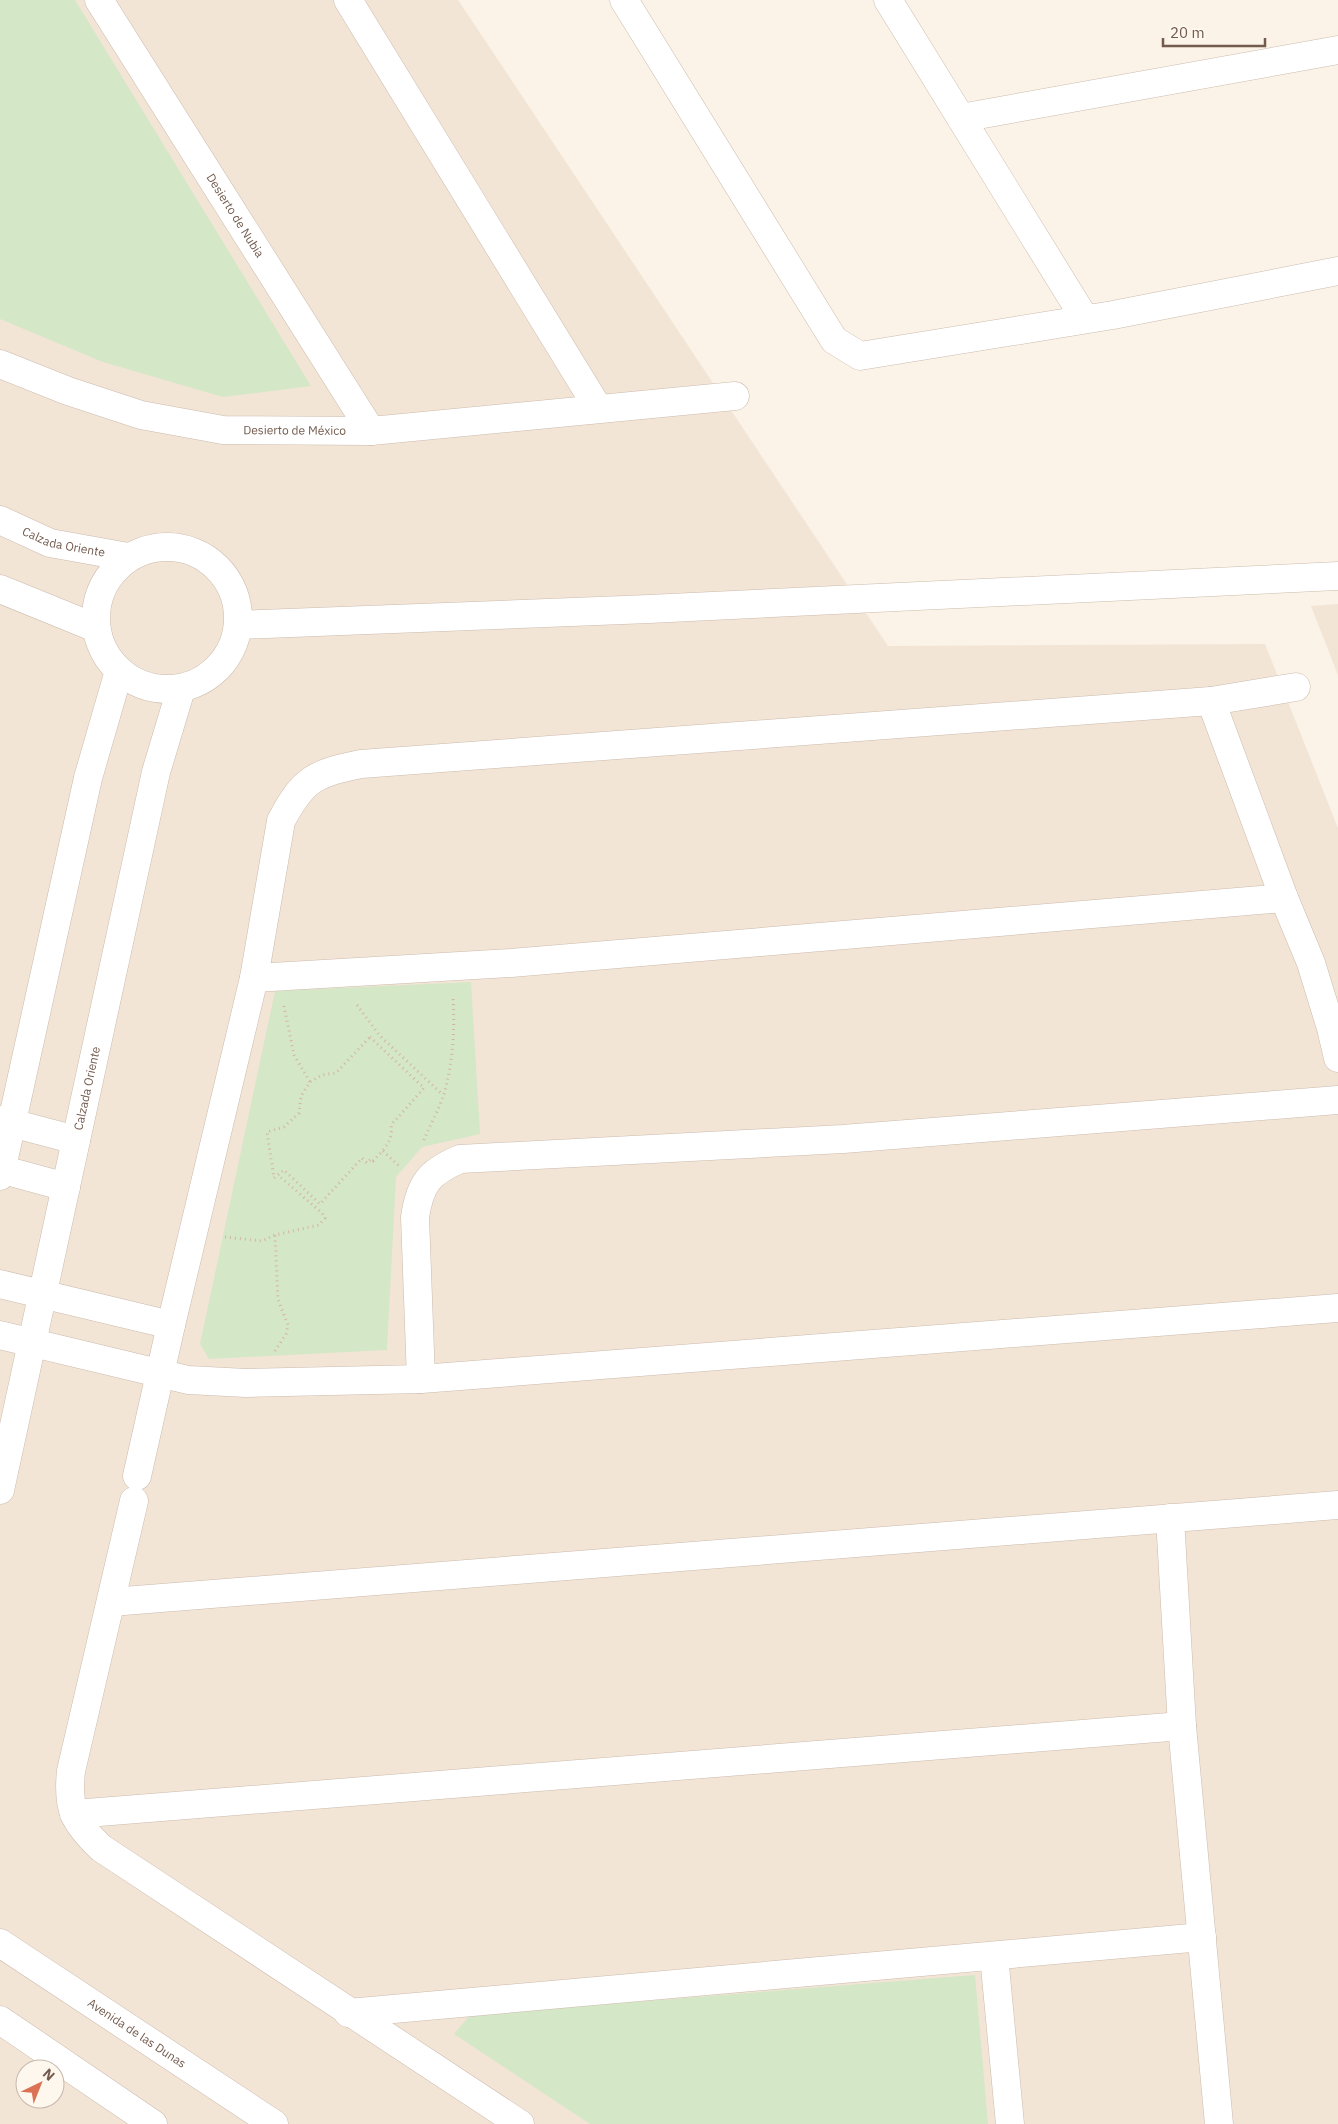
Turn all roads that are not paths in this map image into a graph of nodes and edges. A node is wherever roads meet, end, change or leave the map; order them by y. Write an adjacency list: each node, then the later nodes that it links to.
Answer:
1 (98, 0): 12 (street, Desierto de Nubia)
2 (348, 0): 11 (street)
3 (624, 0): 8 (street)
4 (888, 0): 6 (street)
5 (1338, 50): 6 (street)
6 (961, 118): 8 (street)
7 (1338, 271): 8 (street)
8 (1085, 320)
9 (0, 364): 12 (street, Desierto de México)
10 (735, 396): 11 (street, Desierto de México)
11 (598, 408): 12 (street, Desierto de México)
12 (371, 431)
13 (0, 520): 14 (street, Calzada Oriente)
14 (128, 557): 17 (street); 18 (street)
15 (1338, 576): 17 (street)
16 (0, 589): 18 (street)
17 (238, 626): 21 (street)
18 (96, 628): 19 (street)
19 (118, 671): 21 (street); 27 (street)
20 (1296, 687): 22 (street)
21 (181, 689): 28 (street, Calzada Oriente)
22 (1211, 701): 23 (street); 24 (street)
23 (1284, 898): 24 (street); 25 (street)
24 (266, 977): 34 (street)
25 (1338, 1058)
26 (1338, 1100): 38 (street)
27 (6, 1122): 28 (street); 29 (street)
28 (76, 1140): 30 (street, Calzada Oriente)
29 (0, 1172): 30 (street)
30 (66, 1187): 32 (street, Calzada Oriente)
31 (0, 1284): 32 (street)
32 (42, 1294): 34 (street); 36 (street, Calzada Oriente)
33 (1338, 1308): 38 (street)
34 (170, 1325): 37 (street)
35 (0, 1335): 36 (street)
36 (32, 1343): 37 (street); 39 (street, Calzada Oriente)
37 (160, 1374): 38 (street); 42 (street)
38 (421, 1379)
39 (0, 1490)
40 (1338, 1505): 41 (street)
41 (1170, 1518): 42 (street); 43 (street)
42 (111, 1602): 44 (street)
43 (1182, 1726): 44 (street); 45 (street)
44 (74, 1814): 48 (street)
45 (1202, 1937): 47 (street); 54 (street)
46 (0, 1943): 51 (street, Avenida de las Dunas)
47 (994, 1956): 48 (street); 53 (street)
48 (348, 2013): 52 (street)
49 (0, 2020): 50 (street)
50 (153, 2124)
51 (274, 2124)
52 (520, 2124)
53 (1010, 2124)
54 (1219, 2124)

